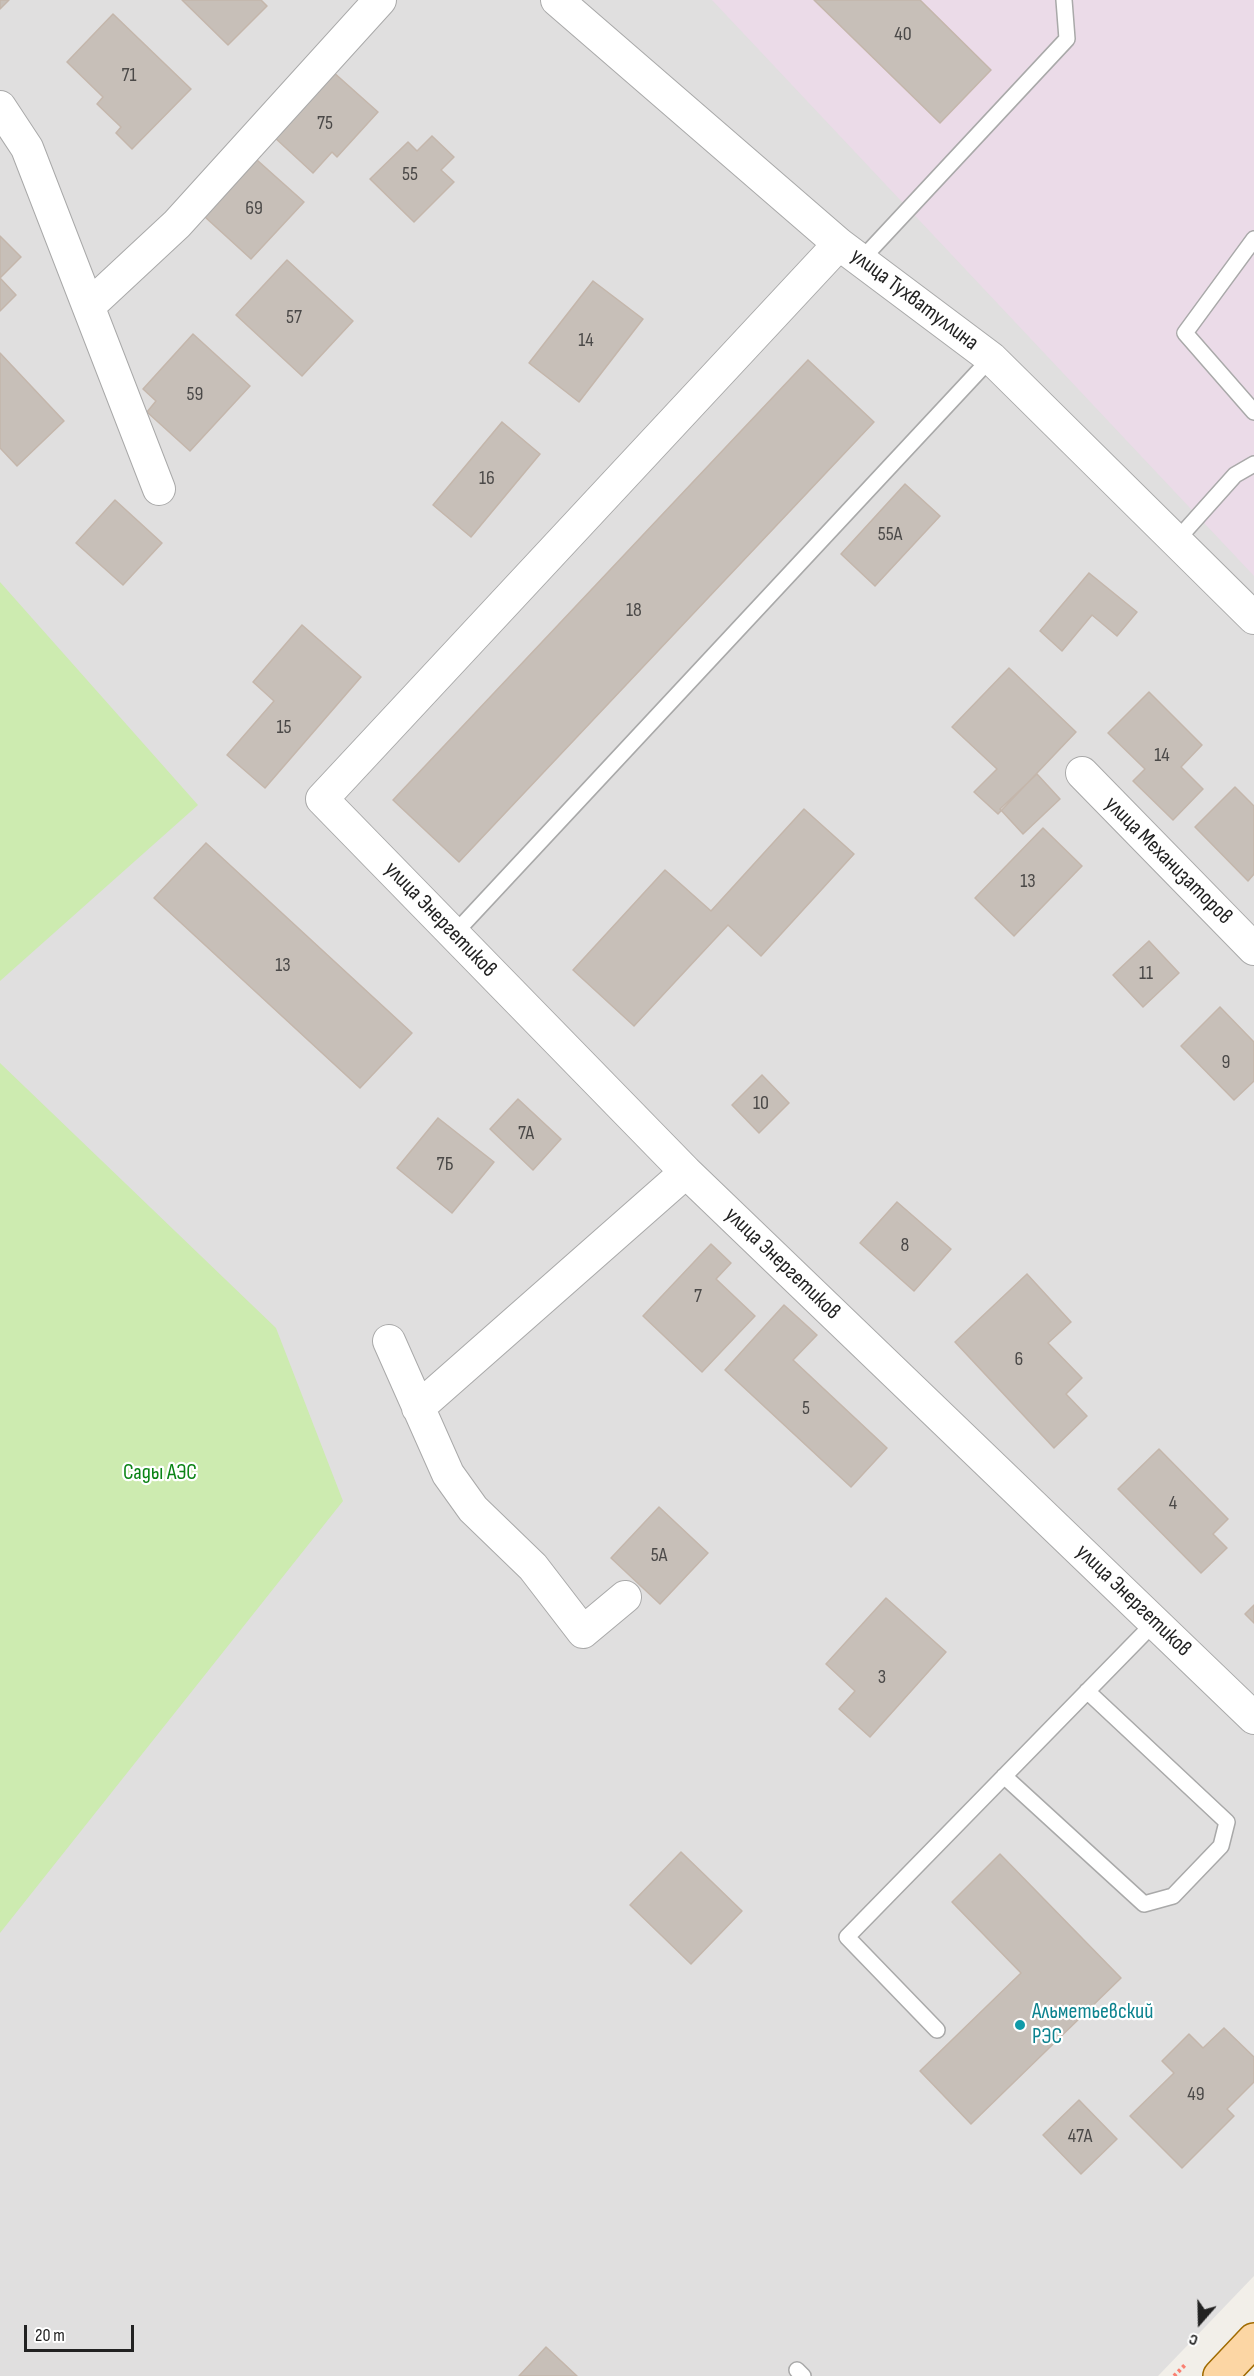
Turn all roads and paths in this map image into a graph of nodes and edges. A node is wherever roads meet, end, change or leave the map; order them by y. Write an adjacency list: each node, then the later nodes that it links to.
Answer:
1 (381, 0): 7 (street)
2 (557, 0): 6 (street, улица Тухватуллина)
3 (1064, 0): 6 (lane)
4 (0, 107): 7 (street)
5 (1254, 239): 9 (lane)
6 (850, 252): 8 (street, улица Тухватуллина); 15 (street, улица Энергетиков)
7 (90, 305): 11 (street)
8 (991, 358): 12 (street, улица Тухватуллина); 15 (lane)
9 (1254, 412)
10 (1254, 464): 12 (lane)
11 (159, 489)
12 (1176, 542): 13 (street, улица Тухватуллина)
13 (1254, 618)
14 (1082, 773): 16 (street, улица Механизаторов)
15 (454, 934): 17 (street, улица Энергетиков)
16 (1254, 949)
17 (686, 1172): 19 (street); 21 (street, улица Энергетиков)
18 (389, 1341): 19 (street)
19 (418, 1408): 20 (street)
20 (625, 1597)
21 (1155, 1622): 22 (lane); 23 (street, улица Энергетиков)
22 (1087, 1691): 24 (lane); 24 (lane)
23 (1254, 1718)
24 (1004, 1776): 25 (lane)
25 (937, 2030)
26 (1254, 2340): 27 (main road)
27 (1220, 2376)

